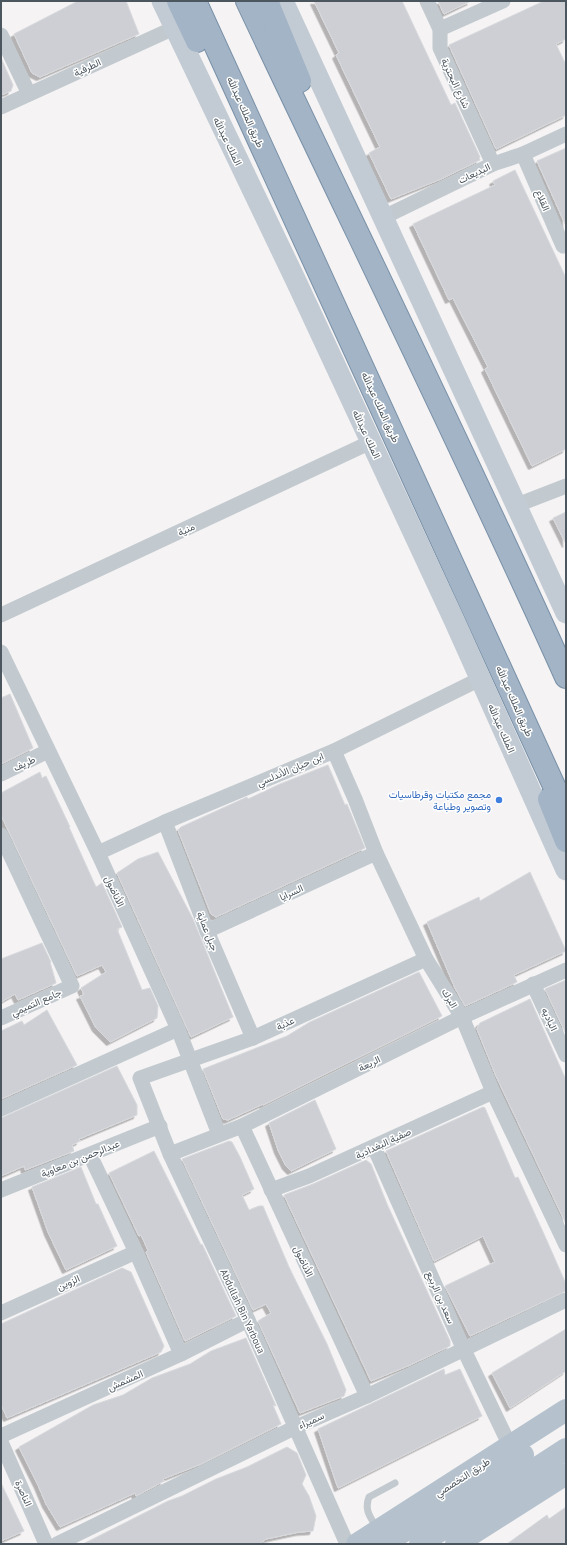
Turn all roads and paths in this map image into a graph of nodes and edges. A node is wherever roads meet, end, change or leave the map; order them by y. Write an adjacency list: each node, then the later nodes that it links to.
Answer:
1 (162, 1): 9 (main road, الملك عبدالله)
2 (178, 1): 19 (highway)
3 (195, 1): 19 (highway, طريق الملك عبدالله)
4 (247, 1): 17 (highway)
5 (267, 1): 17 (highway)
6 (284, 1): 18 (main road)
7 (427, 1): 10 (street, شارع البحترية)
8 (503, 1): 10 (street)
9 (174, 28): 12 (street, الطرفية); 21 (main road, الملك عبدالله)
10 (440, 29): 16 (street, شارع البحترية)
11 (1, 34): 12 (street)
12 (29, 94): 13 (street, الطرفية)
13 (1, 107)
14 (566, 134): 15 (street, البديعات)
15 (523, 154): 16 (street, البديعات); 20 (street, القلاع)
16 (493, 164): 18 (street, البديعات)
17 (344, 207): 24 (highway)
18 (384, 217): 23 (main road)
19 (298, 229): 25 (highway, طريق الملك عبدالله)
20 (563, 246)
21 (371, 442): 26 (street, منية); 31 (main road, الملك عبدالله)
22 (566, 486): 23 (street)
23 (517, 505): 27 (main road)
24 (504, 539): 28 (highway); 30 (highway)
25 (450, 558): 35 (highway, طريق الملك عبدالله); 38 (highway)
26 (3, 610)
27 (566, 613)
28 (566, 650)
29 (1, 652): 33 (street, الأناضول)
30 (566, 677)
31 (480, 679): 32 (street, ابن حيان الأندلسي); 41 (main road, الملك عبدالله)
32 (334, 750): 36 (street, ابن حيان الأندلسي); 39 (street, البرك)
33 (48, 752): 34 (street, طريف); 40 (street, الأناضول)
34 (1, 774)
35 (566, 812)
36 (165, 822): 40 (street, ابن حيان الأندلسي); 42 (street, جبل عماية)
37 (1, 835): 47 (street, جامع التميمي)
38 (566, 841)
39 (376, 853): 42 (street, السرايا); 43 (street, البرك)
40 (98, 854): 48 (street, الأناضول)
41 (566, 870)
42 (208, 932): 49 (street, جبل عماية)
43 (426, 959): 46 (street, البرك); 49 (street, عذبة)
44 (566, 970): 45 (street, الريعة)
45 (533, 984): 46 (street, الريعة); 50 (street, الباديه)
46 (462, 1017): 53 (street, البرك); 56 (street, الريعة)
47 (1, 1018)
48 (178, 1029): 51 (street, الأناضول); 54 (street)
49 (253, 1038): 51 (street, عذبة)
50 (566, 1055)
51 (190, 1060): 52 (street, عذبة); 57 (street, الأناضول)
52 (140, 1078): 55 (street, Abdullah Bin Yarboua)
53 (493, 1092): 58 (street, صفية البغدادية); 63 (street, البرك)
54 (1, 1109)
55 (160, 1126): 59 (street, Abdullah Bin Yarboua); 60 (street, عبدالرحمن بن معاوية)
56 (242, 1126): 57 (street, الريعة); 62 (street, الأناضول)
57 (220, 1134): 59 (street, الريعة)
58 (374, 1147): 62 (street, صفية البغدادية); 68 (street, سعد بن الربيع)
59 (170, 1154): 67 (street, Abdullah Bin Yarboua)
60 (90, 1155): 61 (street, عبدالرحمن بن معاوية); 64 (street)
61 (1, 1190)
62 (271, 1190): 70 (street, الأناضول)
63 (566, 1245)
64 (136, 1252): 66 (street, الزوين); 69 (street)
65 (566, 1300): 68 (street, سميراء)
66 (1, 1313)
67 (248, 1320): 69 (street, المشمش); 72 (street, Abdullah Bin Yarboua)
68 (464, 1350): 70 (street, سميراء); 76 (street, سعد بن الربيع)
69 (181, 1354): 74 (street, المشمش)
70 (367, 1396): 72 (street, سميراء)
71 (566, 1410): 76 (main road, طريق التخصصي)
72 (296, 1427): 82 (street, سميراء); 83 (street, Abdullah Bin Yarboua)
73 (566, 1427): 80 (main road)
74 (1, 1436)
75 (1, 1442): 81 (street, الناصرة)
76 (510, 1446): 80 (main road, طريق التخصصي)
77 (566, 1450): 85 (main road)
78 (566, 1474): 86 (main road)
79 (395, 1483): 80 (lane)
80 (381, 1537): 84 (main road, طريق التخصصي)
81 (46, 1544)
82 (57, 1544)
83 (347, 1544)
84 (357, 1544)
85 (420, 1544)
86 (456, 1544)

